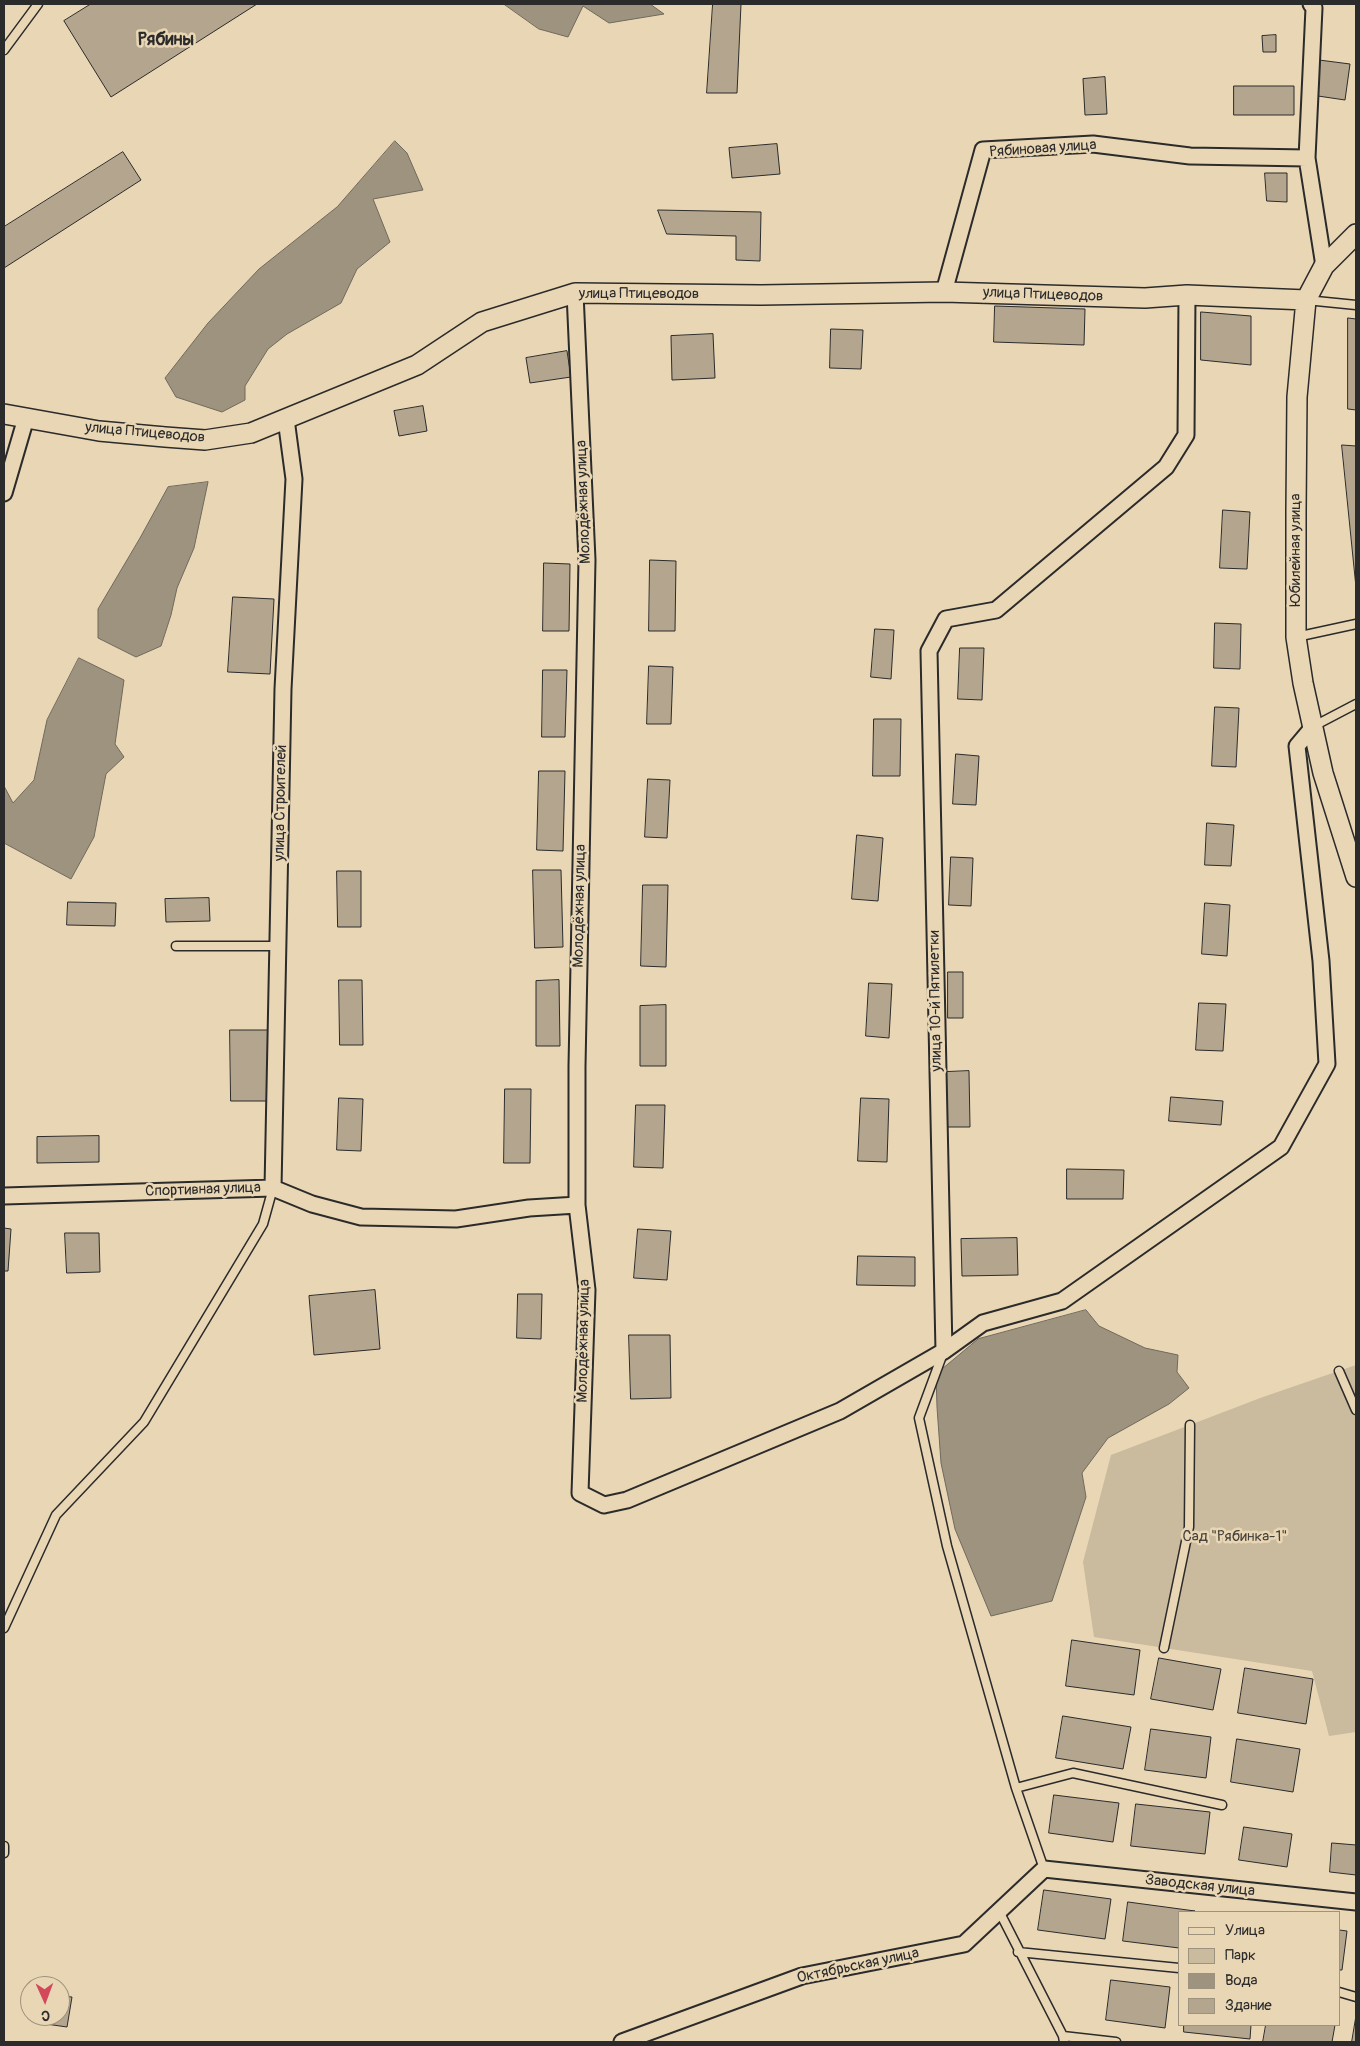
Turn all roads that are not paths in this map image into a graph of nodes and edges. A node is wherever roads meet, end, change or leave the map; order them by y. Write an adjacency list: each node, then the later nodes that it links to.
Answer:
1 (38, 4): 3 (lane)
2 (1311, 4): 4 (street)
3 (4, 50)
4 (1307, 158): 6 (street); 7 (street, Рябиновая улица)
5 (1356, 234): 6 (street, Юбилейная улица)
6 (1324, 266): 10 (street, Юбилейная улица)
7 (944, 292): 8 (street, улица Птицеводов); 9 (street, улица Птицеводов)
8 (575, 293): 14 (street, улица Птицеводов); 25 (street, Молодёжная улица)
9 (1187, 295): 10 (street, улица Птицеводов); 26 (street, улица 10-й Пятилетки)
10 (1306, 300): 11 (lane); 17 (street, Юбилейная улица)
11 (1356, 305)
12 (4, 414): 13 (street, улица Птицеводов)
13 (26, 418): 14 (street, улица Птицеводов); 15 (street)
14 (286, 418): 22 (street, улица Строителей)
15 (4, 493)
16 (1356, 624): 17 (lane)
17 (1296, 637): 19 (street, Юбилейная улица)
18 (1356, 704): 19 (lane)
19 (1313, 727): 20 (street, Юбилейная улица); 26 (street)
20 (1356, 877)
21 (176, 946): 22 (lane)
22 (278, 946): 23 (street, улица Строителей)
23 (274, 1188): 24 (street, Спортивная улица); 25 (street, Спортивная улица); 30 (lane)
24 (4, 1196)
25 (577, 1205): 26 (street, Молодёжная улица)
26 (944, 1351): 32 (lane)
27 (1339, 1371): 28 (lane)
28 (1356, 1410)
29 (1190, 1425): 31 (lane)
30 (4, 1628)
31 (1164, 1648)
32 (1016, 1788): 33 (lane); 36 (lane)
33 (1222, 1805)
34 (4, 1846): 35 (lane)
35 (4, 1853)
36 (1044, 1869): 37 (street, Заводская улица); 38 (street, Октябрьская улица)
37 (1356, 1902)
38 (999, 1911): 39 (lane); 44 (street, Октябрьская улица)
39 (1018, 1952): 40 (lane); 43 (lane)
40 (1178, 1968)
41 (1340, 1992): 42 (lane)
42 (1356, 1996)
43 (1063, 2039): 45 (lane)
44 (622, 2042)
45 (1116, 2042)

